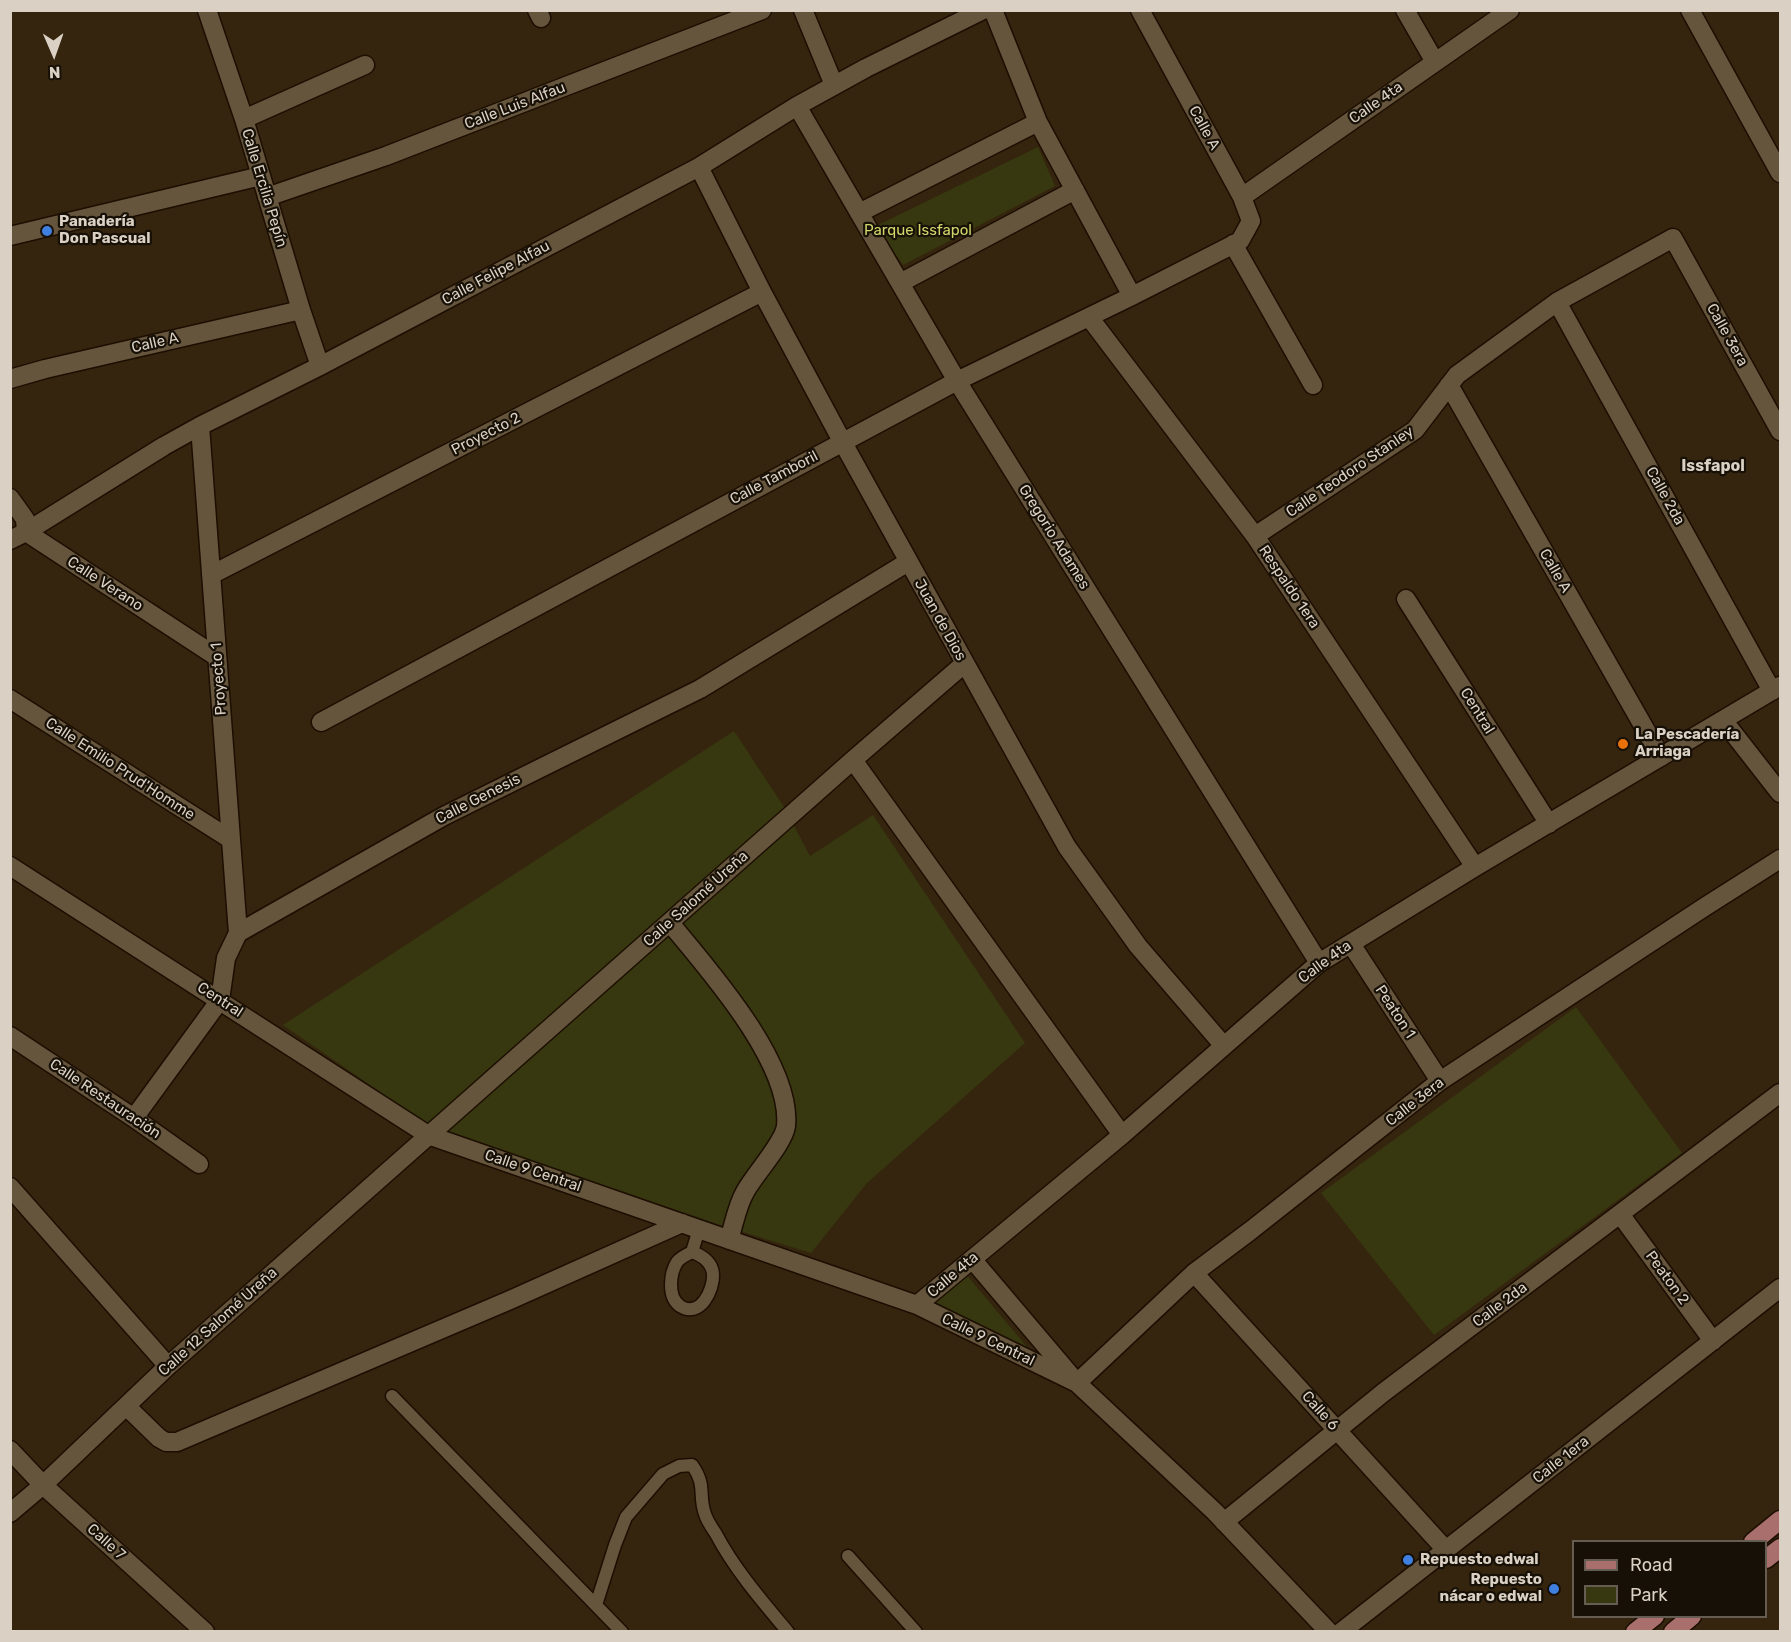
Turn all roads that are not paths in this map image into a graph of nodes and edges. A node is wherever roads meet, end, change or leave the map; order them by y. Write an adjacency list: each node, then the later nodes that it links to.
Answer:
1 (207, 10): 14 (street, Calle Ercilia Pepín)
2 (762, 10): 20 (street, Calle Luis Alfau)
3 (803, 10): 12 (street)
4 (983, 10): 12 (street, Calle Felipe Alfau)
5 (993, 10): 15 (street)
6 (1140, 10): 21 (street, Calle A)
7 (1405, 10): 10 (street)
8 (1510, 10): 10 (street, Calle 4ta)
9 (1690, 10): 17 (street)
10 (1435, 62): 21 (street, Calle 4ta)
11 (365, 65): 14 (street)
12 (834, 85): 13 (street, Calle Felipe Alfau)
13 (797, 106): 16 (street, Calle Felipe Alfau); 22 (street, Gregorio Adames)
14 (244, 119): 18 (street, Calle Ercilia Pepín)
15 (1038, 122): 19 (street); 22 (street)
16 (699, 167): 27 (street, Juan de Dios); 32 (street, Calle Felipe Alfau)
17 (1780, 173)
18 (261, 176): 20 (street, Calle Ercilia Pepín); 23 (street)
19 (1075, 190): 26 (street); 28 (street)
20 (267, 197): 30 (street, Calle Ercilia Pepín)
21 (1242, 197): 25 (street, Calle A)
22 (859, 213): 26 (street, Gregorio Adames)
23 (10, 236)
24 (1673, 238): 29 (street, Calle Teodoro Stanley); 38 (street, Calle 3era)
25 (1233, 244): 28 (street, Calle Tamboril); 35 (street)
26 (900, 284): 34 (street, Gregorio Adames)
27 (762, 292): 39 (street, Juan de Dios); 44 (street, Proyecto 2)
28 (1132, 296): 31 (street, Calle Tamboril)
29 (1557, 302): 36 (street, Calle Teodoro Stanley); 48 (street, Calle 2da)
30 (301, 309): 32 (street, Calle Ercilia Pepín); 33 (street, Calle A)
31 (1089, 317): 34 (street, Calle Tamboril); 42 (street, Respaldo 1era)
32 (320, 366): 37 (street, Calle Felipe Alfau)
33 (10, 379)
34 (957, 381): 39 (street, Calle Tamboril); 63 (street, Gregorio Adames)
35 (1313, 385)
36 (1449, 385): 42 (street, Calle Teodoro Stanley); 52 (street, Calle A)
37 (200, 426): 41 (street, Calle Felipe Alfau); 44 (street, Proyecto 1)
38 (1780, 431)
39 (842, 441): 43 (street, Juan de Dios); 51 (street, Calle Tamboril)
40 (10, 498): 41 (street)
41 (18, 536): 46 (street, Calle Verano)
42 (1255, 536): 59 (street, Respaldo 1era)
43 (908, 562): 47 (street, Juan de Dios); 61 (street, Calle Genesis)
44 (211, 575): 46 (street, Proyecto 1)
45 (1406, 599): 55 (street, Central)
46 (217, 657): 56 (street, Proyecto 1)
47 (964, 664): 53 (street, Calle Salomé Ureña); 66 (street, Juan de Dios)
48 (1776, 688): 50 (street, Calle 4ta)
49 (10, 699): 56 (street, Calle Emilio Prud'Homme)
50 (1723, 720): 52 (street, Calle 4ta); 54 (street)
51 (321, 722)
52 (1661, 757): 55 (street, Calle 4ta)
53 (852, 760): 60 (street, Calle Salomé Ureña); 71 (street)
54 (1780, 793)
55 (1549, 824): 59 (street, Calle 4ta)
56 (230, 839): 61 (street, Proyecto 1)
57 (1780, 860): 67 (street, Calle 3era)
58 (10, 866): 64 (street, Central)
59 (1475, 867): 62 (street, Calle 4ta)
60 (670, 923): 70 (street, Calle Salomé Ureña); 76 (street)
61 (237, 933): 64 (street)
62 (1351, 944): 63 (street, Calle 4ta); 67 (street, Peaton 1)
63 (1319, 963): 66 (street, Calle 4ta)
64 (220, 1000): 69 (street); 70 (street, Central)
65 (10, 1036): 69 (street, Calle Restauración)
66 (1224, 1046): 71 (street, Calle 4ta)
67 (1440, 1081): 79 (street, Calle 3era)
68 (1780, 1093): 74 (street, Calle 2da)
69 (134, 1118): 72 (street, Calle Restauración)
70 (429, 1135): 75 (street, Calle 9 Central); 83 (street, Calle 12 Salomé Ureña)
71 (1122, 1135): 78 (street, Calle 4ta)
72 (199, 1164)
73 (10, 1187): 83 (street)
74 (1620, 1214): 82 (street, Peaton 2); 87 (street, Calle 2da)
75 (690, 1226): 76 (street, Calle 9 Central); 77 (lane); 86 (street)
76 (729, 1240): 81 (street, Calle 9 Central)
77 (692, 1252): 77 (lane)
78 (972, 1259): 81 (street, Calle 4ta); 84 (street)
79 (1194, 1273): 84 (street, Calle 3era); 87 (street, Calle 6)
80 (1780, 1288): 82 (street, Calle 1era)
81 (917, 1305): 84 (street, Calle 9 Central)
82 (1713, 1341): 95 (street, Calle 1era)
83 (168, 1366): 86 (street, Calle 12 Salomé Ureña)
84 (1077, 1383): 92 (street, Calle 9 Central)
85 (392, 1396): 98 (lane)
86 (126, 1406): 89 (street, Calle 12 Salomé Ureña)
87 (1337, 1430): 92 (street, Calle 2da); 95 (street, Calle 6)
88 (10, 1450): 89 (street, Calle 7)
89 (43, 1485): 90 (street, Calle 12 Salomé Ureña); 101 (street, Calle 7)
90 (10, 1512)
91 (1780, 1520): 93 (main road)
92 (1224, 1522): 105 (street, Calle 9 Central)
93 (1755, 1540)
94 (1780, 1548): 97 (main road)
95 (1446, 1550): 106 (street, Calle 1era)
96 (848, 1556): 104 (lane)
97 (1767, 1558)
98 (596, 1605): 102 (lane); 103 (lane)
99 (1654, 1618): 107 (main road)
100 (1691, 1618): 108 (main road)
101 (205, 1632)
102 (622, 1632)
103 (788, 1632)
104 (916, 1632)
105 (1329, 1632)
106 (1341, 1632)
107 (1635, 1632)
108 (1673, 1632)

